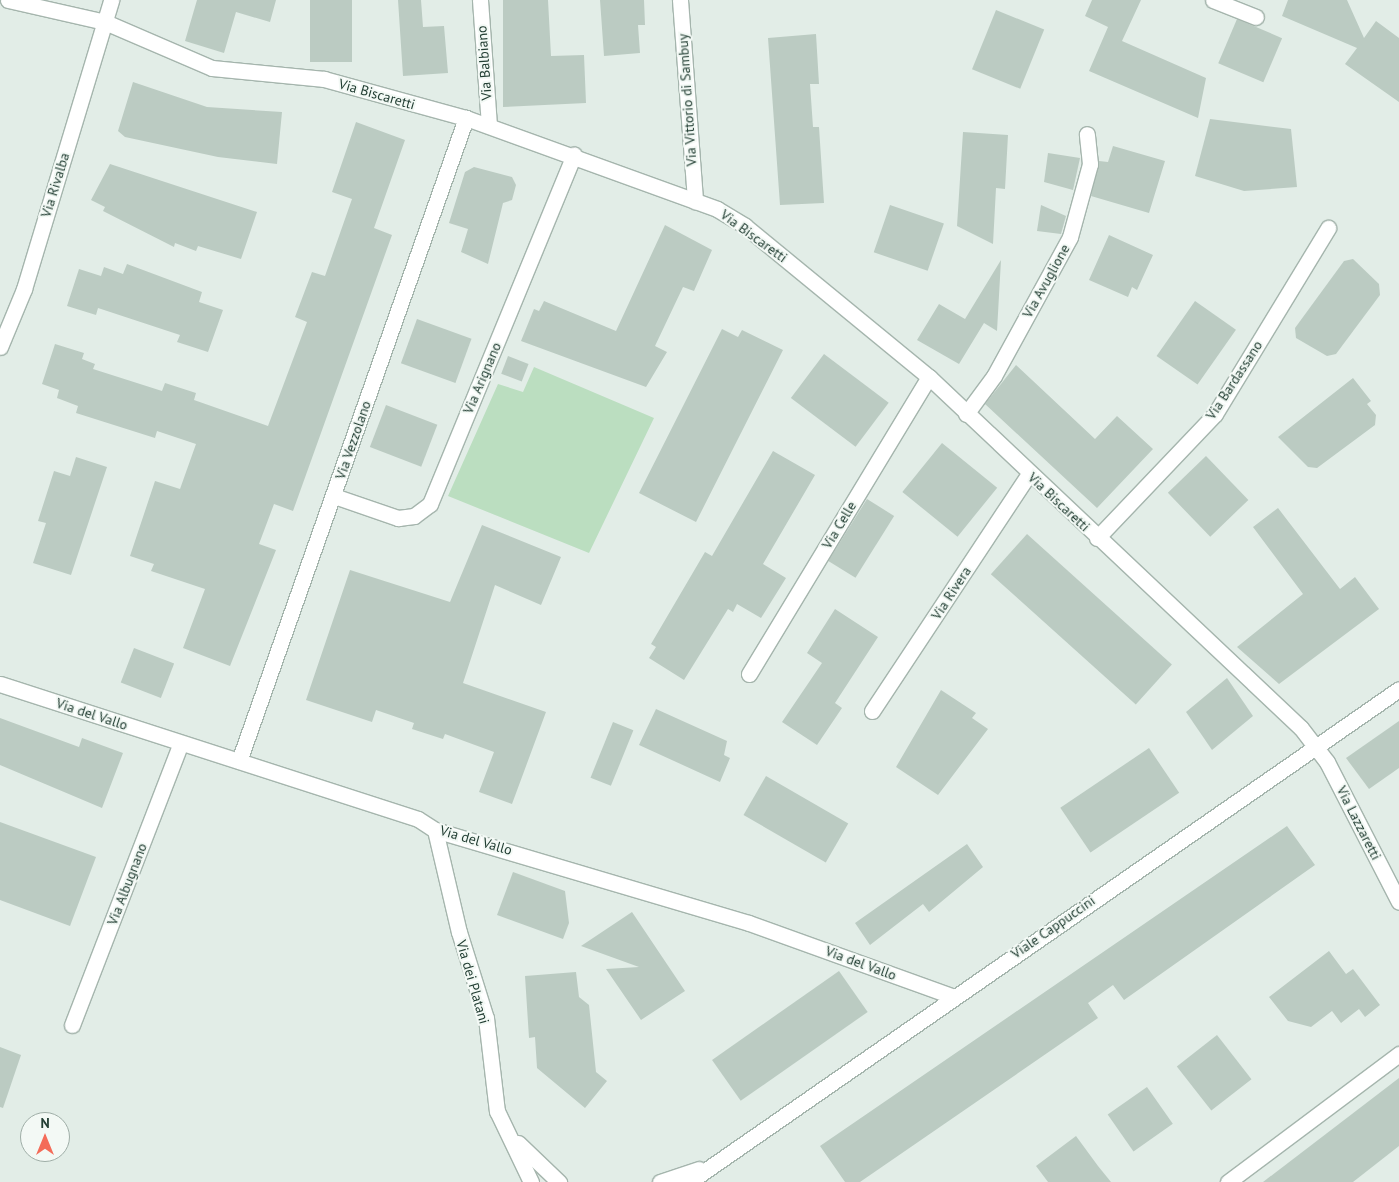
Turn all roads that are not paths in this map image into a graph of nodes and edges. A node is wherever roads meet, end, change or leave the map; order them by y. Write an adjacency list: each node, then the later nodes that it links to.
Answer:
1 (8, 0): 7 (street, Via Biscaretti)
2 (111, 0): 7 (street, Via Rivalba)
3 (480, 0): 9 (street, Via Balbiano)
4 (680, 0): 12 (street, Via Vittorio di Sambuy)
5 (1212, 0): 6 (street)
6 (1256, 17)
7 (105, 22): 8 (street, Via Biscaretti); 14 (street, Via Rivalba)
8 (466, 118): 9 (street, Via Biscaretti); 18 (street, Via Vezzolano)
9 (489, 126): 11 (street, Via Biscaretti)
10 (1086, 134): 16 (street, Via Avuglione)
11 (574, 155): 12 (street, Via Biscaretti); 18 (street, Via Arignano)
12 (695, 201): 15 (street, Via Biscaretti)
13 (1328, 228): 19 (street, Via Bardassano)
14 (0, 347)
15 (929, 377): 16 (street, Via Biscaretti); 20 (street, Via Celle)
16 (966, 414): 17 (street, Via Biscaretti)
17 (1029, 474): 19 (street, Via Biscaretti); 23 (street, Via Rivera)
18 (334, 496): 26 (street, Via Vezzolano)
19 (1097, 538): 25 (street, Via Biscaretti)
20 (750, 674)
21 (0, 684): 24 (street, Via del Vallo)
22 (1399, 689): 25 (street, Viale Cappuccini)
23 (872, 711)
24 (181, 744): 26 (street, Via del Vallo); 30 (street, Via Albugnano)
25 (1317, 745): 28 (street, Via Lazzaretti); 29 (street, Viale Cappuccini)
26 (239, 761): 27 (street, Via del Vallo)
27 (435, 830): 29 (street, Via del Vallo); 32 (street, Via dei Platani)
28 (1399, 902)
29 (952, 996): 33 (street, Viale Cappuccini)
30 (72, 1025)
31 (1399, 1054): 38 (street)
32 (510, 1134): 34 (street, Via dei Platani); 35 (street, Via dei Platani)
33 (707, 1167): 36 (street, Viale Cappuccini); 37 (street, Viale Cappuccini)
34 (531, 1182)
35 (559, 1182)
36 (660, 1182)
37 (689, 1182)
38 (1228, 1182)

